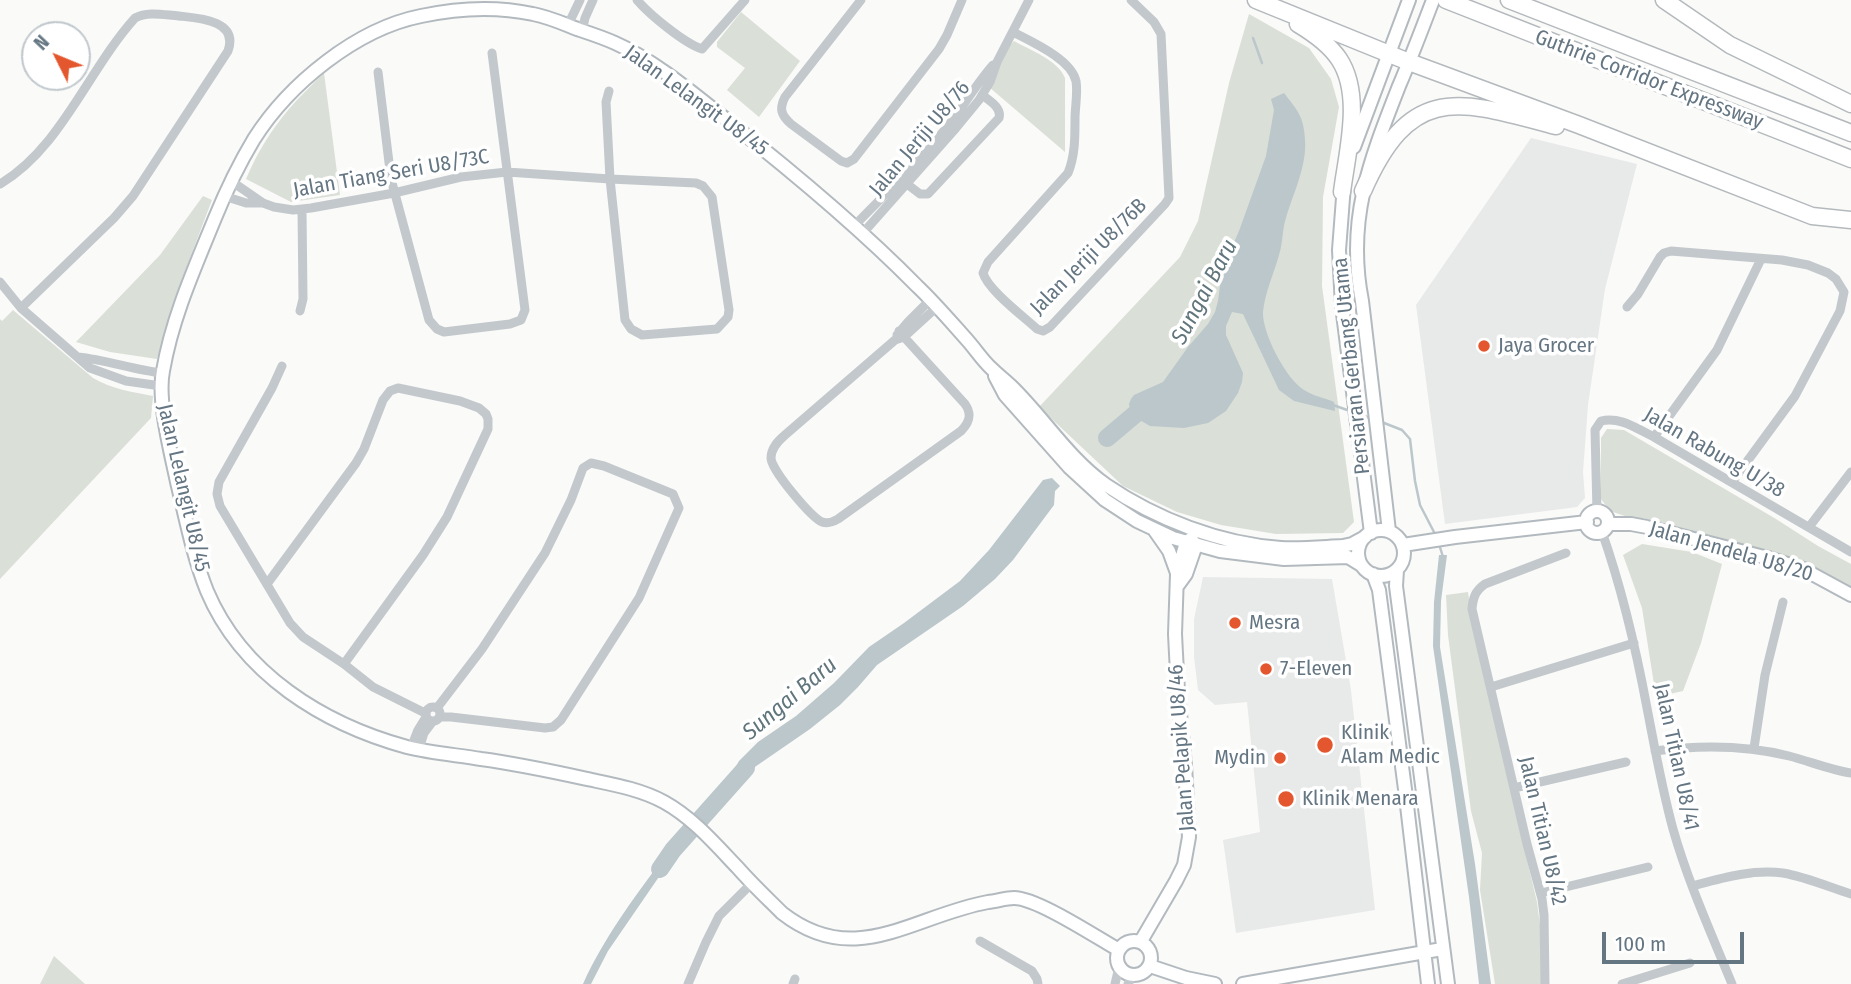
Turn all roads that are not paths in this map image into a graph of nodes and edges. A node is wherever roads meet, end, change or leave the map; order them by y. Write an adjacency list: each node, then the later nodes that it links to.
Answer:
1 (580, 0): 16 (street)
2 (593, 0): 17 (street)
3 (637, 0): 4 (street)
4 (745, 0)
5 (861, 0): 6 (street)
6 (962, 0)
7 (1029, 0): 18 (street, Jalan Jeriji U8/76)
8 (1131, 0): 18 (street, Jalan Jeriji U8/76B)
9 (1256, 0): 15 (highway)
10 (1409, 0): 20 (street, Persiaran Gerbang Utama)
11 (1433, 0): 22 (street, Persiaran Gerbang Utama)
12 (1446, 0): 29 (highway, Guthrie Corridor Expressway)
13 (1508, 0): 28 (highway, Guthrie Corridor Expressway)
14 (1664, 0): 26 (highway)
15 (1272, 7): 20 (highway); 36 (highway)
16 (568, 25): 17 (street, Jalan Lelangit U8/45); 32 (street, Jalan Lelangit U8/45)
17 (582, 31): 42 (street, Jalan Lelangit U8/45)
18 (1013, 32): 21 (street, Jalan Jeriji U8/76)
19 (492, 53): 30 (street)
20 (1390, 54): 22 (highway); 36 (street, Persiaran Gerbang Utama)
21 (997, 62): 25 (street, Jalan Jeriji U8/76); 42 (street, Jalan Jeriji U8/76)
22 (1409, 62): 27 (highway); 35 (street, Persiaran Gerbang Utama)
23 (378, 72): 37 (street)
24 (610, 91): 31 (street)
25 (982, 95): 34 (street, Jalan Jeriji U8/76); 34 (street)
26 (1851, 104)
27 (1579, 125): 35 (highway); 41 (highway)
28 (1851, 134)
29 (1851, 159)
30 (507, 172): 31 (street, Jalan Tiang Seri U8/73C); 37 (street, Jalan Tiang Seri U8/73C); 37 (street)
31 (610, 179): 31 (street, Jalan Tiang Seri U8/73C)
32 (231, 181): 38 (street, Jalan Lelangit U8/45); 39 (street, Jalan Tiang Seri U8/73C)
33 (0, 184): 47 (street)
34 (906, 184): 42 (street, Jalan Jeriji U8/76)
35 (1363, 191): 64 (street, Persiaran Gerbang Utama)
36 (1342, 192): 66 (street, Persiaran Gerbang Utama)
37 (394, 193): 40 (street, Jalan Tiang Seri U8/73C)
38 (224, 196): 39 (street, Jalan Tiang Seri U8/73C); 52 (street, Jalan Lelangit U8/45)
39 (263, 203): 40 (street, Jalan Tiang Seri U8/73C)
40 (302, 210): 48 (street)
41 (1851, 220)
42 (858, 230): 45 (street, Jalan Lelangit U8/45)
43 (1761, 258): 46 (street); 54 (street); 56 (street)
44 (0, 282): 47 (street)
45 (934, 303): 49 (street); 57 (street, Jalan Lelangit U8/45)
46 (1627, 307)
47 (21, 309): 50 (street)
48 (300, 311)
49 (899, 336): 49 (street)
50 (78, 357): 52 (street); 53 (street)
51 (282, 366): 76 (street)
52 (162, 373): 53 (street, Jalan Lelangit U8/45)
53 (161, 386): 84 (street, Jalan Lelangit U8/45)
54 (1654, 437): 56 (street, Jalan Rabung U/38); 58 (street, Jalan Rabung U/38)
55 (1851, 472): 61 (street)
56 (1732, 482): 61 (street, Jalan Rabung U/38)
57 (1109, 495): 60 (street, Jalan Lelangit U8/45); 62 (street, Jalan Lelangit U8/45)
58 (1597, 512): 59 (street); 63 (street)
59 (1587, 522): 63 (street); 68 (street)
60 (1177, 523): 65 (street, Jalan Lelangit U8/45); 67 (street)
61 (1809, 527): 70 (street, Jalan Rabung U/38)
62 (1151, 528): 67 (street, Jalan Lelangit U8/45); 75 (street)
63 (1605, 528): 77 (street, Jalan Jendela U8/20); 79 (street, Jalan Titian U8/41)
64 (1389, 531): 66 (street); 68 (street)
65 (1212, 534): 66 (street, Jalan Lelangit U8/45); 67 (street)
66 (1368, 535): 72 (street)
67 (1191, 542): 69 (street, Jalan Lelangit U8/45); 75 (street, Jalan Pelapik U8/46)
68 (1403, 545): 73 (street)
69 (1220, 551): 72 (street, Jalan Lelangit U8/45); 75 (street)
70 (1851, 552)
71 (1566, 553): 81 (street, Jalan Titian U8/42)
72 (1362, 565): 74 (street)
73 (1397, 570): 74 (street); 96 (street)
74 (1373, 574): 98 (street)
75 (1180, 578): 95 (street, Jalan Pelapik U8/46)
76 (267, 584): 80 (street); 80 (street)
77 (1851, 595)
78 (1783, 602): 83 (street)
79 (1634, 643): 81 (street); 85 (street, Jalan Titian U8/41)
80 (344, 664): 82 (street)
81 (1491, 687): 88 (street, Jalan Titian U8/42)
82 (432, 715): 82 (street); 84 (street)
83 (1754, 748): 85 (street); 87 (street)
84 (415, 749): 90 (street, Jalan Lelangit U8/45)
85 (1655, 751): 91 (street, Jalan Titian U8/41)
86 (1626, 762): 88 (street)
87 (1851, 773)
88 (1514, 788): 92 (street, Jalan Titian U8/42)
89 (1648, 867): 92 (street)
90 (752, 883): 97 (street, Jalan Lelangit U8/45); 104 (street)
91 (1692, 886): 93 (street); 113 (street, Jalan Titian U8/41)
92 (1541, 893): 111 (street, Jalan Titian U8/42)
93 (1851, 894)
94 (980, 941): 105 (street)
95 (1141, 941): 97 (street); 100 (street)
96 (1442, 949): 98 (street); 110 (street)
97 (1119, 950): 101 (street)
98 (1424, 953): 108 (street); 109 (street)
99 (1690, 963): 103 (street)
100 (1150, 966): 102 (street); 107 (street)
101 (1119, 967): 102 (street); 106 (street)
102 (1130, 980)
103 (1648, 980): 112 (street)
104 (688, 984)
105 (1038, 984)
106 (1115, 984)
107 (1215, 984)
108 (1243, 984)
109 (1429, 984)
110 (1448, 984)
111 (1545, 984)
112 (1622, 984)
113 (1732, 984)

